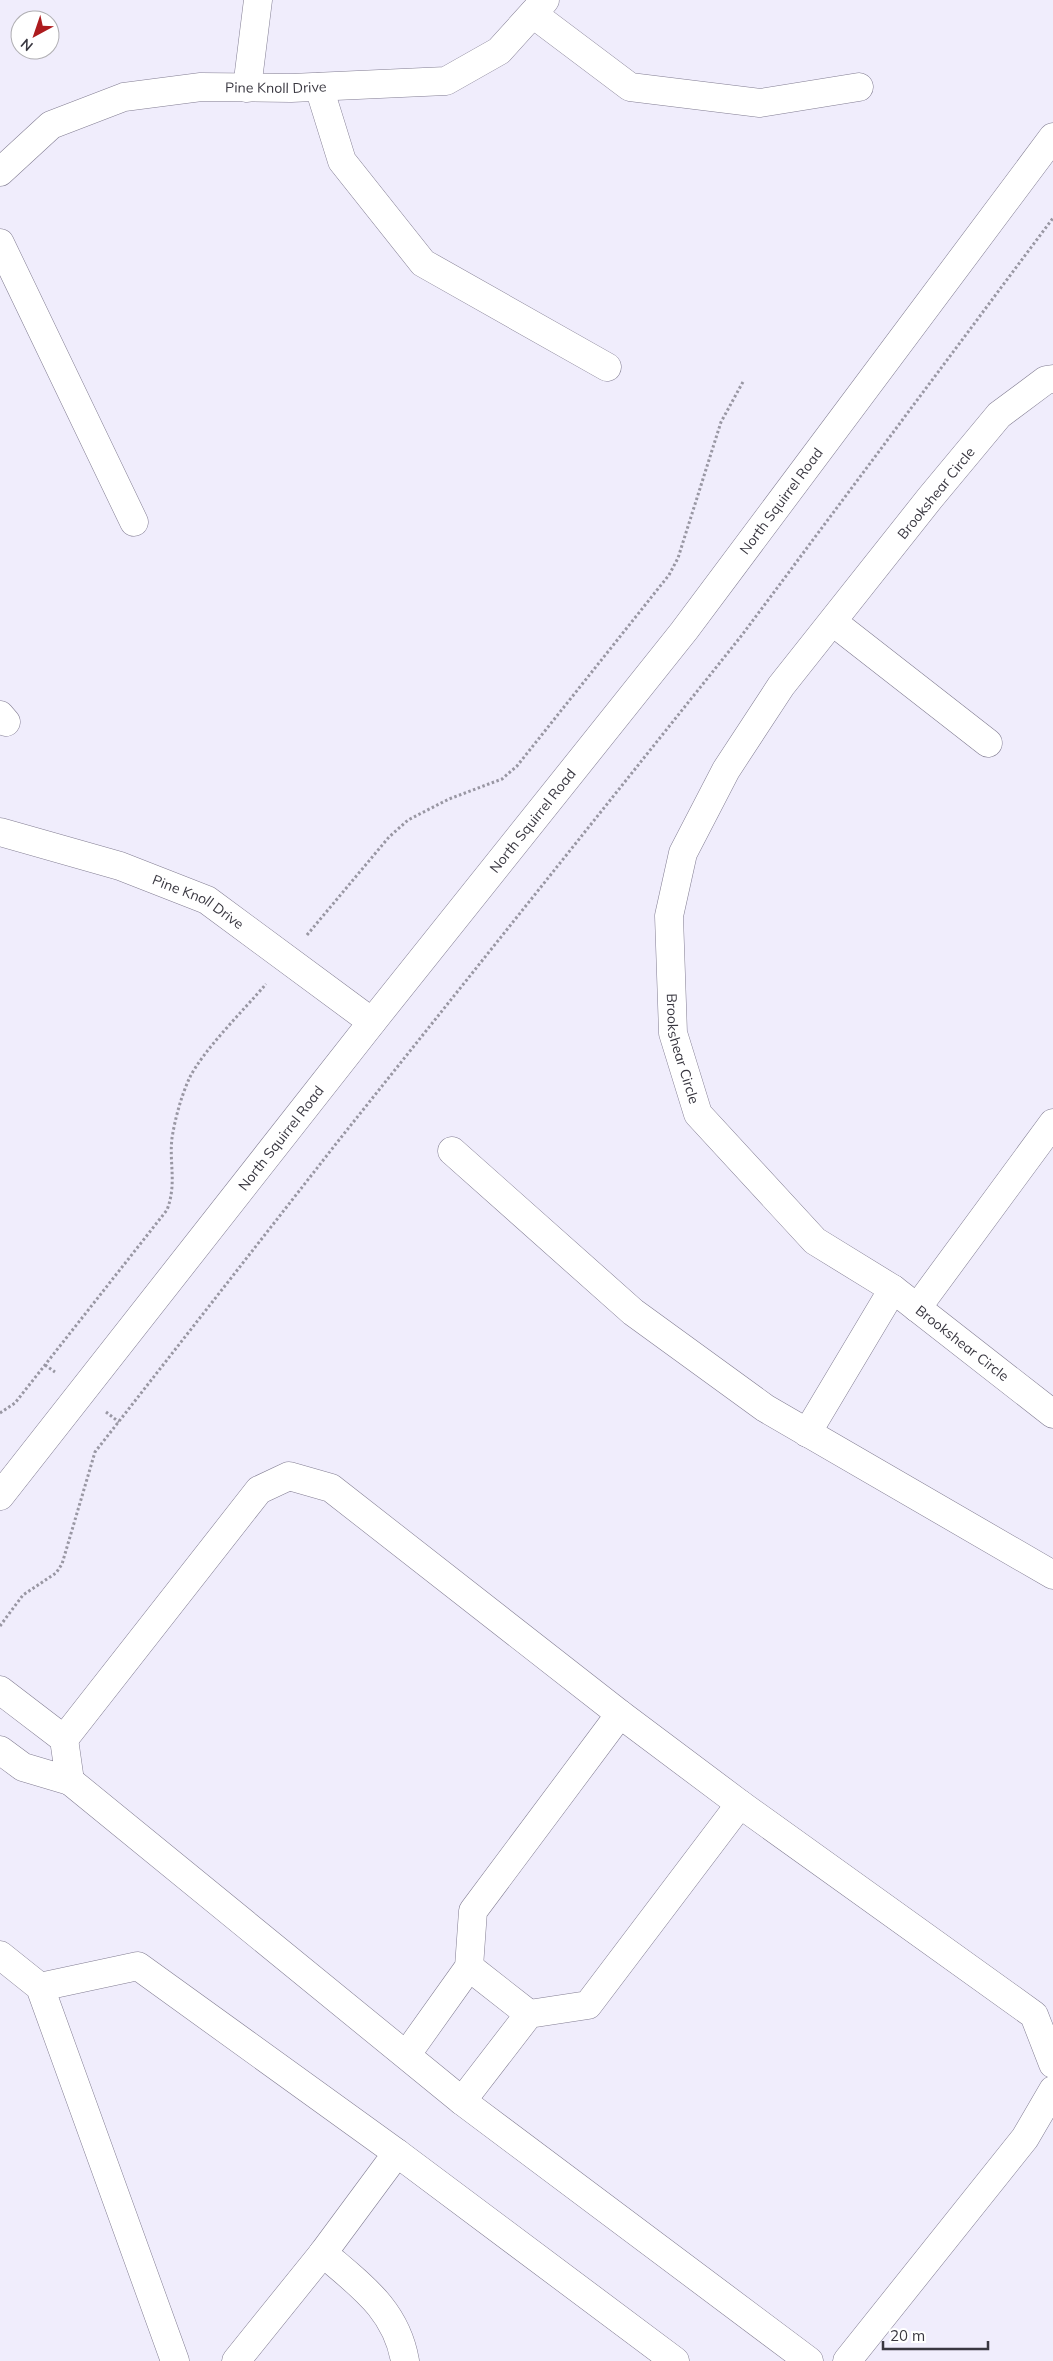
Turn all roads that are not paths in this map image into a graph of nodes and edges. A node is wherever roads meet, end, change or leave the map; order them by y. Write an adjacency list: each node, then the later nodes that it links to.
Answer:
1 (258, 0): 5 (street)
2 (539, 7): 3 (street, Pine Knoll Drive); 4 (street)
3 (319, 87): 5 (street, Pine Knoll Drive); 9 (street)
4 (859, 87)
5 (247, 88): 7 (street, Pine Knoll Drive)
6 (1053, 137): 15 (street, North Squirrel Road)
7 (0, 172)
8 (0, 243): 11 (street)
9 (607, 367)
10 (1053, 379): 12 (street, Brookshear Circle)
11 (134, 522)
12 (833, 622): 13 (street); 18 (street, Brookshear Circle)
13 (988, 743)
14 (0, 832): 15 (street, Pine Knoll Drive)
15 (372, 1022): 22 (street, North Squirrel Road)
16 (1053, 1123): 19 (street)
17 (452, 1151): 21 (street)
18 (893, 1289): 19 (street, Brookshear Circle); 21 (street)
19 (917, 1308): 20 (street, Brookshear Circle)
20 (1053, 1414)
21 (807, 1433): 23 (street)
22 (0, 1496)
23 (1053, 1575)
24 (0, 1690): 26 (street)
25 (620, 1714): 26 (street); 29 (street); 31 (street)
26 (64, 1739): 28 (street)
27 (0, 1750): 28 (street)
28 (70, 1781): 34 (street)
29 (740, 1804): 33 (street); 35 (street)
30 (0, 1955): 32 (street)
31 (469, 1967): 33 (street); 34 (street)
32 (40, 1987): 38 (street); 40 (street)
33 (529, 2014): 37 (street)
34 (407, 2054): 37 (street)
35 (1053, 2064)
36 (1053, 2090): 45 (street)
37 (462, 2101): 44 (street)
38 (397, 2153): 39 (street); 43 (street)
39 (323, 2253): 41 (street); 42 (street)
40 (175, 2361)
41 (236, 2361)
42 (404, 2361)
43 (675, 2361)
44 (809, 2361)
45 (847, 2361)

